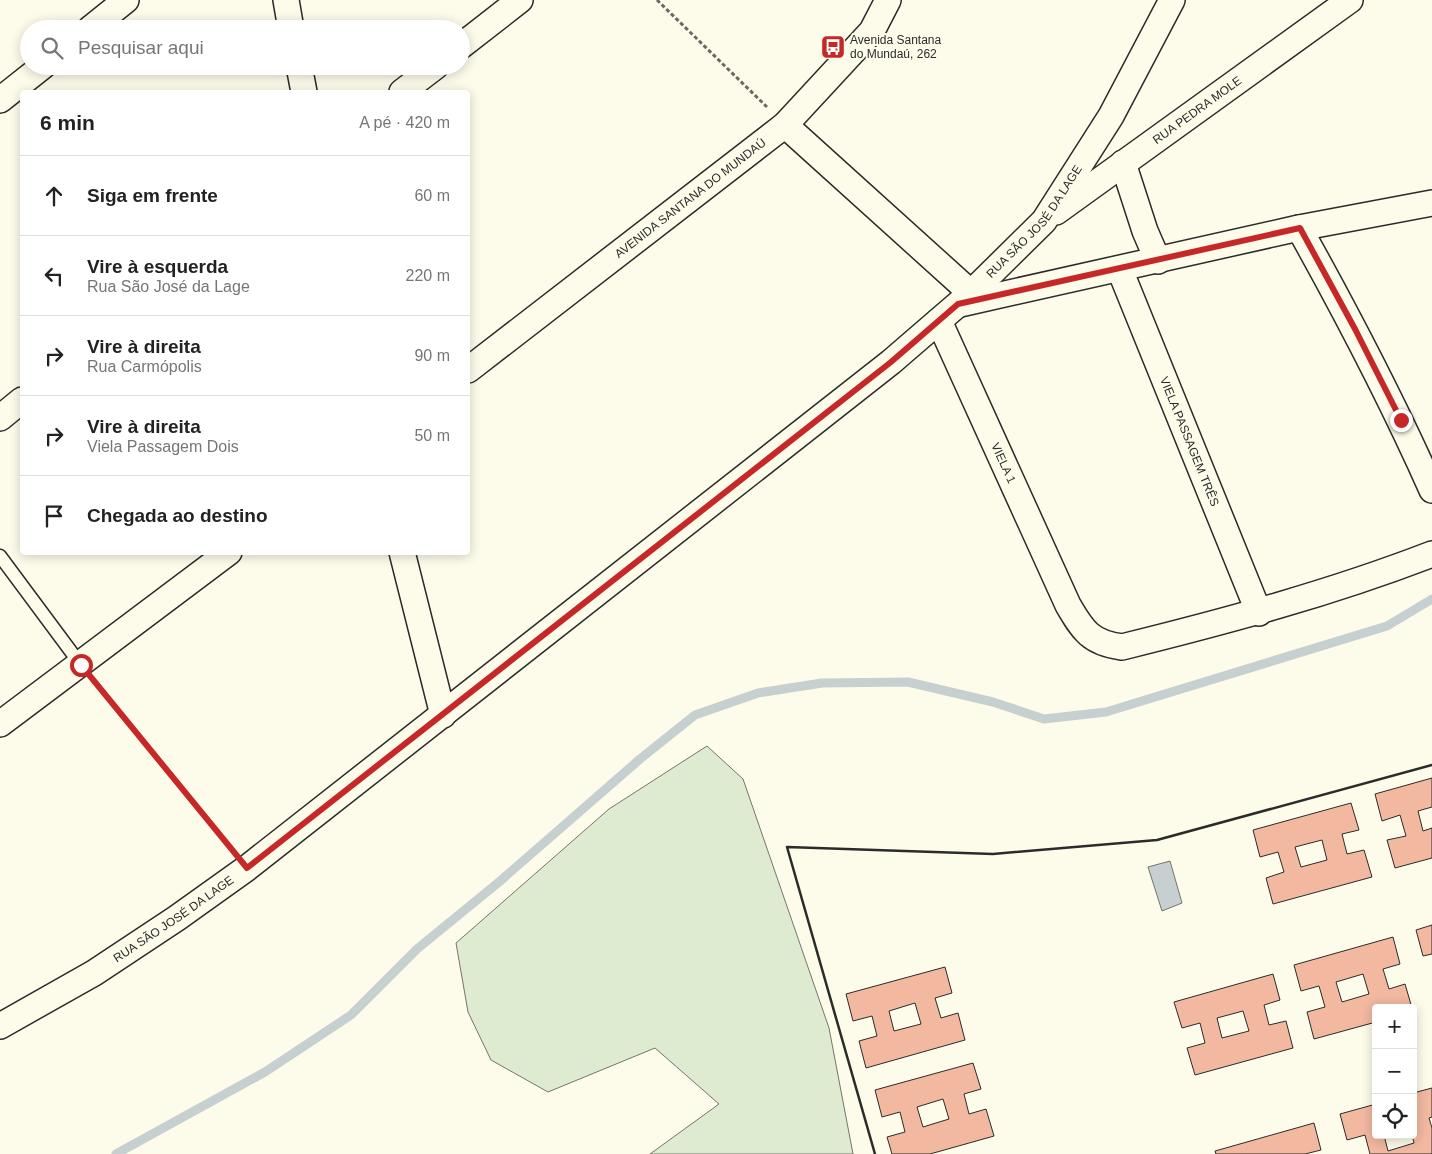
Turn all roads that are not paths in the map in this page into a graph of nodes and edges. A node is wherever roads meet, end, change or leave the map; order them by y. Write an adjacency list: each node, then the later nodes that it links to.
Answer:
1 (126, 0): 7 (street)
2 (286, 0): 8 (street)
3 (520, 0): 9 (street)
4 (888, 0): 16 (street, AVENIDA SANTANA DO MUNDAÚ)
5 (1172, 0): 19 (street, RUA SÃO JOSÉ DA LAGE)
6 (1350, 0): 17 (street, RUA PEDRA MOLE)
7 (101, 20)
8 (289, 20)
9 (470, 39)
10 (32, 75): 15 (street)
11 (301, 75): 13 (street)
12 (424, 75): 14 (street)
13 (304, 90)
14 (405, 90)
15 (0, 100)
16 (786, 125): 23 (street); 25 (street, AVENIDA SANTANA DO MUNDAÚ)
17 (1123, 163): 19 (street, RUA PEDRA MOLE); 21 (street)
18 (1432, 203): 20 (street)
19 (1044, 221): 23 (street, RUA SÃO JOSÉ DA LAGE)
20 (1300, 228): 21 (street); 28 (street)
21 (1158, 261): 22 (street)
22 (1120, 270): 23 (street); 33 (street, VIELA PASSAGEM TRÊS)
23 (964, 299): 24 (street, RUA SÃO JOSÉ DA LAGE)
24 (939, 321): 33 (street, VIELA 1); 35 (street, RUA SÃO JOSÉ DA LAGE)
25 (470, 368)
26 (20, 402): 27 (street)
27 (0, 418)
28 (1432, 490)
29 (1432, 554): 33 (street, VIELA 1)
30 (225, 555): 34 (street)
31 (403, 555): 35 (street)
32 (0, 556): 34 (lane)
33 (1259, 613)
34 (81, 665): 36 (street)
35 (443, 715): 37 (street, RUA SÃO JOSÉ DA LAGE)
36 (0, 724)
37 (0, 1026)

